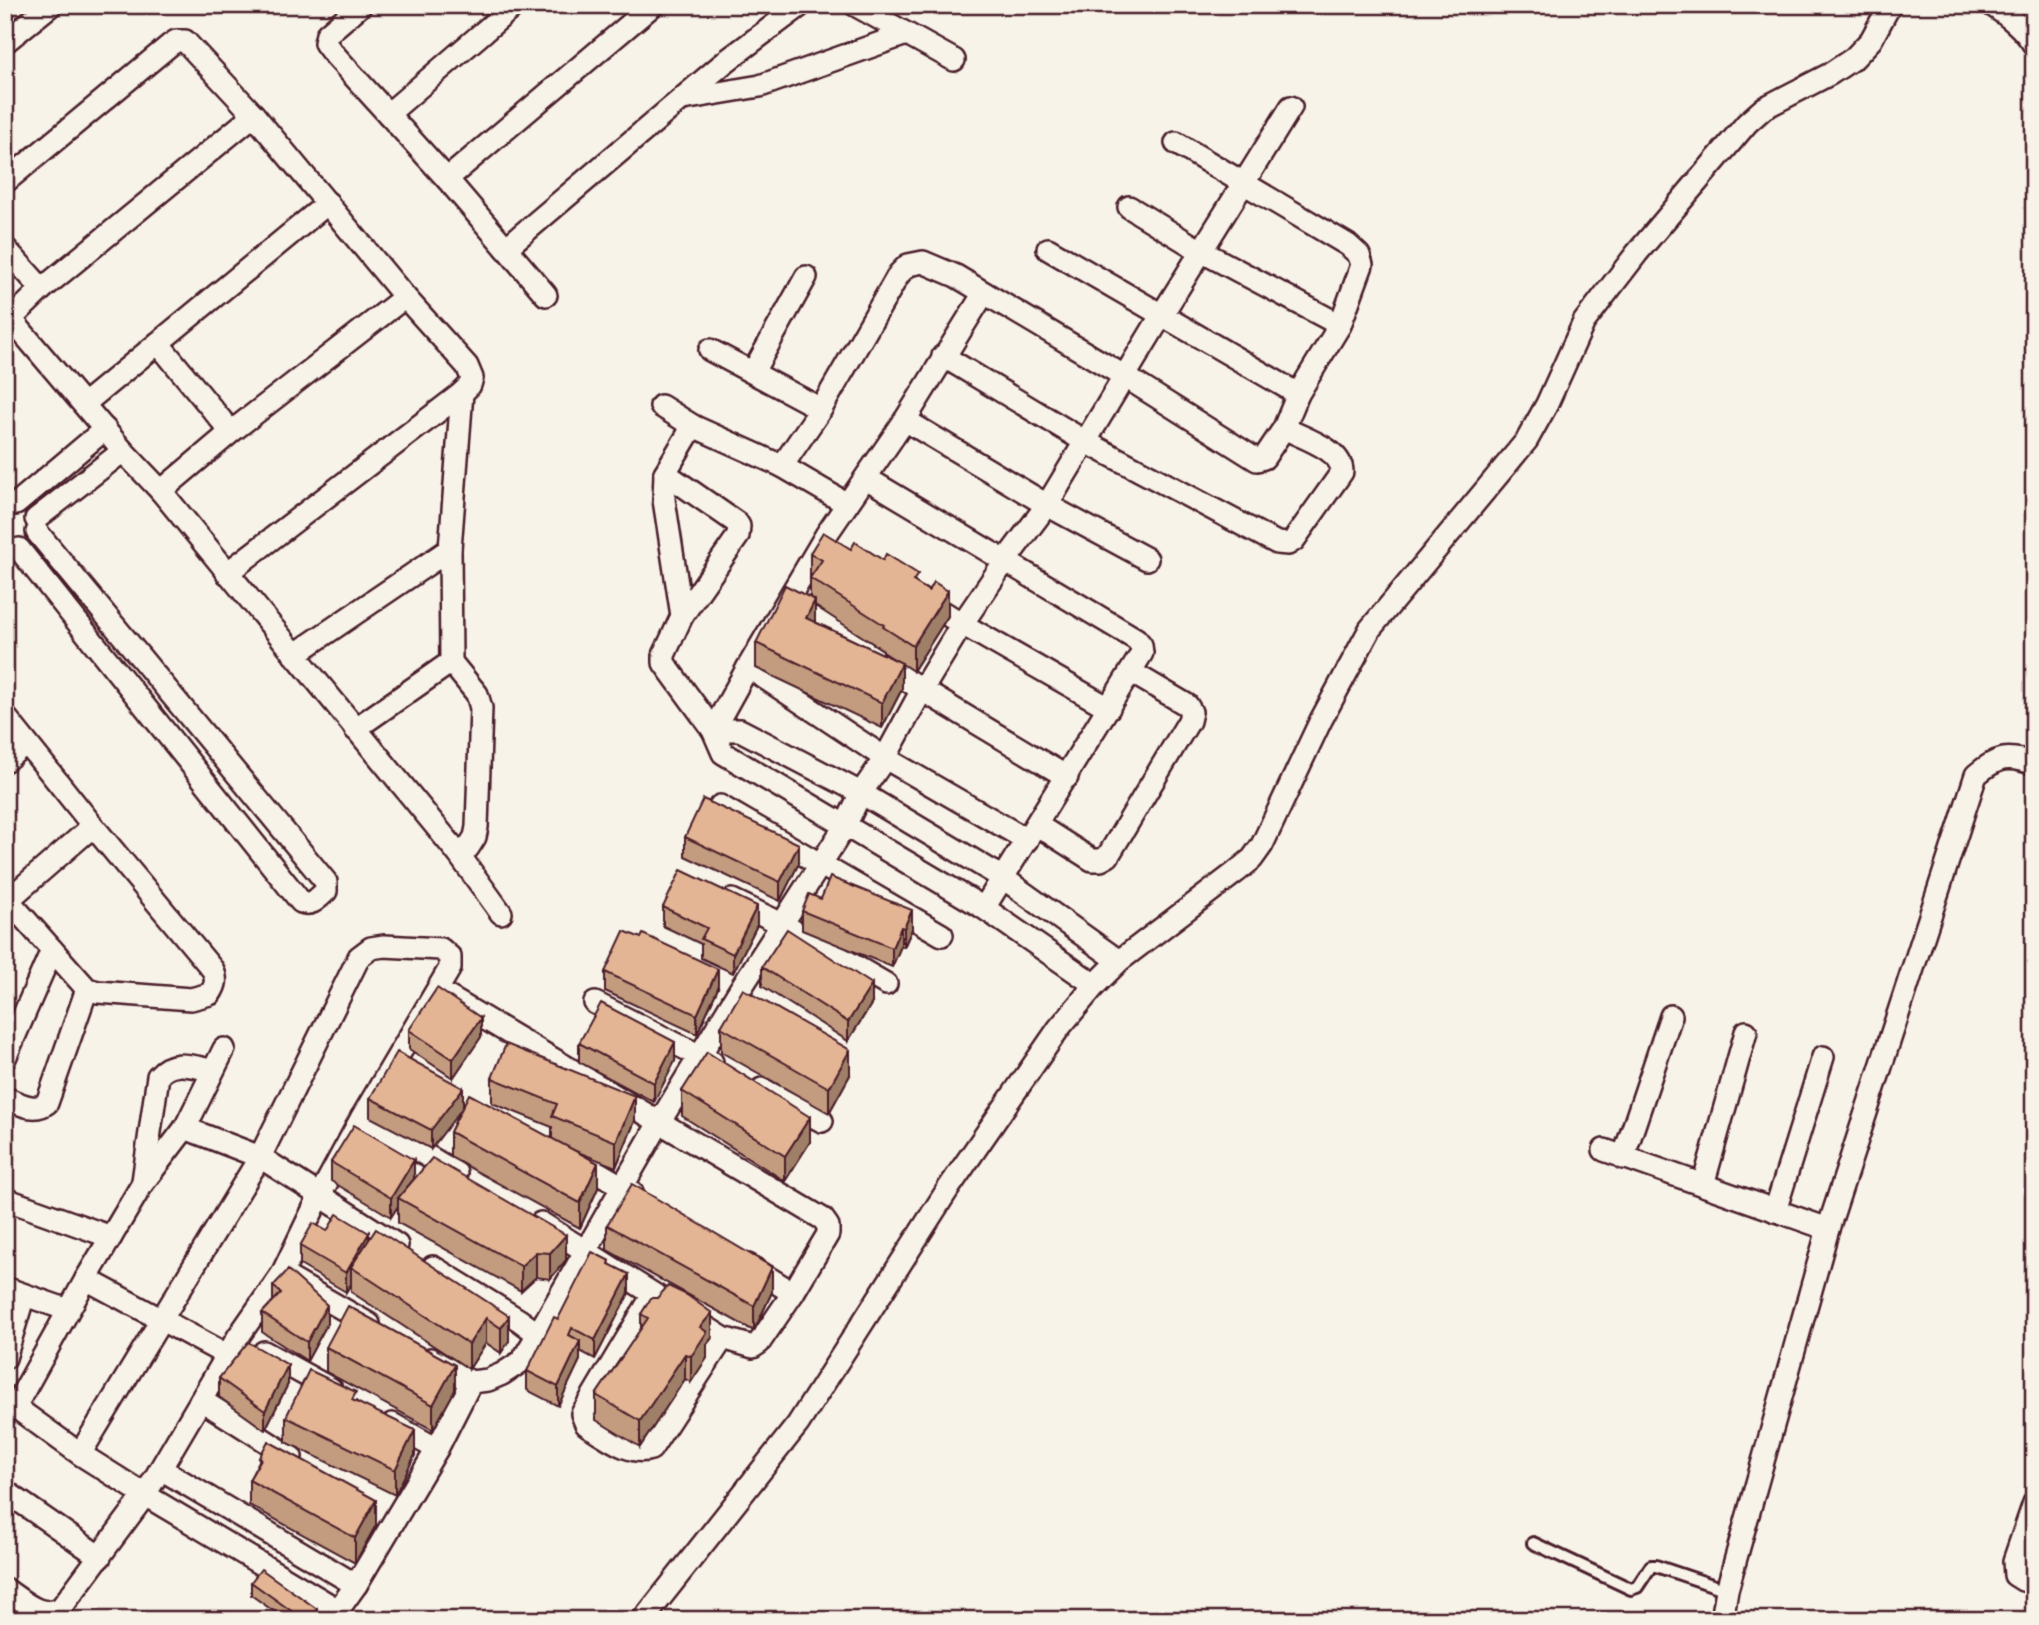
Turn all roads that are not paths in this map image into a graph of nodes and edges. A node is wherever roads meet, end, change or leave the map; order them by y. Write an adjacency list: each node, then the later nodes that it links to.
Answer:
1 (51, 5): 10 (street)
2 (361, 5): 16 (street)
3 (515, 5): 16 (street)
4 (653, 5): 18 (street)
5 (801, 5): 13 (street)
6 (855, 5): 9 (street)
7 (1890, 5): 98 (street)
8 (1992, 5): 11 (street)
9 (906, 34): 12 (street); 13 (street)
10 (5, 42)
11 (2034, 45)
12 (954, 60)
13 (683, 99): 24 (street)
14 (1292, 107): 20 (street)
15 (254, 114): 19 (street); 21 (street); 28 (street)
16 (388, 114): 18 (street)
17 (1176, 143): 20 (street)
18 (447, 179): 24 (street)
19 (5, 182)
20 (1243, 184): 26 (street); 34 (street)
21 (328, 203): 31 (street); 35 (street)
22 (1129, 207): 26 (street)
23 (5, 248): 28 (street)
24 (506, 248): 30 (street)
25 (1048, 249): 33 (street)
26 (1202, 251): 33 (street); 34 (street)
27 (806, 277): 38 (street)
28 (42, 289): 32 (street)
29 (984, 293): 37 (street); 39 (street); 44 (street)
30 (546, 295)
31 (405, 297): 40 (street); 49 (street)
32 (8, 315): 42 (street)
33 (1161, 316): 39 (street); 41 (street)
34 (1340, 325): 41 (street)
35 (158, 343): 42 (street); 49 (street)
36 (710, 350): 38 (street)
37 (943, 356): 45 (street); 50 (street)
38 (753, 372): 44 (street)
39 (1124, 376): 47 (street); 50 (street)
40 (462, 393): 61 (street); 64 (street)
41 (1298, 394): 47 (street)
42 (84, 404): 48 (street)
43 (661, 406): 46 (street)
44 (821, 409): 52 (street)
45 (905, 420): 54 (street); 58 (street)
46 (693, 426): 52 (street); 53 (street)
47 (1284, 428): 50 (street)
48 (106, 429): 51 (street); 56 (street)
49 (232, 432): 55 (street)
50 (1086, 442): 58 (street)
51 (124, 451): 55 (street); 59 (street)
52 (782, 466): 57 (street)
53 (665, 473): 67 (street); 67 (street)
54 (866, 478): 57 (street); 63 (street)
55 (161, 491): 64 (street)
56 (9, 503): 59 (street)
57 (847, 504): 66 (street)
58 (1047, 505): 62 (street); 63 (street)
59 (36, 526): 60 (street); 60 (street)
60 (9, 548)
61 (450, 549): 69 (street); 70 (street)
62 (1147, 559)
63 (1005, 561): 68 (street); 72 (street)
64 (227, 573): 69 (street)
65 (905, 587): 68 (street)
66 (788, 601): 71 (street); 73 (street)
67 (682, 616): 77 (street)
68 (962, 624): 73 (street); 74 (street)
69 (294, 655): 76 (street)
70 (451, 662): 76 (street); 88 (street)
71 (748, 667): 77 (street); 79 (street)
72 (1131, 672): 74 (street); 87 (street)
73 (922, 690): 79 (street); 82 (street)
74 (1109, 708): 82 (street)
75 (5, 716): 78 (street)
76 (355, 729): 88 (street)
77 (713, 730): 83 (street); 86 (street)
78 (26, 743): 80 (street); 85 (street)
79 (885, 758): 83 (street); 87 (street)
80 (5, 761)
81 (2034, 764): 133 (street)
82 (1067, 777): 87 (street)
83 (862, 793): 86 (street); 90 (street)
84 (720, 806): 89 (street)
85 (93, 826): 92 (street); 102 (street)
86 (845, 826): 89 (street); 93 (street)
87 (1032, 833): 90 (street)
88 (457, 852): 94 (street)
89 (821, 864): 95 (street); 96 (street)
90 (1003, 878): 93 (street); 98 (street)
91 (708, 888): 95 (street)
92 (7, 901): 97 (street)
93 (984, 908): 100 (street)
94 (501, 913)
95 (782, 924): 99 (street); 101 (street)
96 (942, 935)
97 (52, 950): 102 (street); 111 (street)
98 (1119, 961): 100 (street)
99 (886, 984)
100 (1095, 985): 169 (street)
101 (733, 988): 105 (street); 109 (street)
102 (87, 989): 117 (street)
103 (437, 990): 112 (street); 120 (street); 123 (street)
104 (595, 1003): 109 (street)
105 (761, 1004)
106 (1671, 1016): 126 (street)
107 (1746, 1032): 126 (street)
108 (224, 1049): 114 (street)
109 (699, 1056): 113 (street); 120 (street)
110 (1823, 1057): 131 (street)
111 (5, 1058)
112 (397, 1058): 115 (street); 118 (street)
113 (724, 1069)
114 (212, 1070): 121 (street); 125 (street)
115 (420, 1071)
116 (748, 1082): 119 (street)
117 (5, 1098)
118 (362, 1117): 124 (street); 128 (street)
119 (821, 1121)
120 (659, 1123): 127 (street); 140 (street)
121 (185, 1128): 123 (street); 125 (street)
122 (562, 1152): 127 (street)
123 (260, 1157): 128 (street); 143 (street)
124 (471, 1182)
125 (143, 1183): 134 (street)
126 (1703, 1185): 131 (street)
127 (622, 1186): 130 (street); 135 (street)
128 (320, 1195): 137 (street); 145 (street)
129 (5, 1199): 134 (street)
130 (645, 1200)
131 (1775, 1210): 133 (street)
132 (529, 1216): 135 (street)
133 (1828, 1229): 167 (street)
134 (111, 1237): 138 (street)
135 (586, 1250): 141 (street); 145 (street)
136 (736, 1258): 140 (street)
137 (282, 1274): 144 (street); 147 (street)
138 (86, 1279): 142 (street); 143 (street)
139 (14, 1291): 142 (street); 149 (street)
140 (793, 1293): 146 (street)
141 (653, 1295): 146 (street); 146 (street)
142 (68, 1310): 153 (street)
143 (161, 1319): 147 (street); 156 (street)
144 (386, 1334)
145 (538, 1334): 150 (street)
146 (723, 1338)
147 (232, 1346): 151 (street); 152 (street)
148 (409, 1347): 150 (street)
149 (5, 1358)
150 (471, 1381): 155 (street)
151 (343, 1396)
152 (201, 1401): 157 (street); 158 (street)
153 (10, 1415): 156 (street)
154 (378, 1416): 155 (street)
155 (437, 1449): 165 (street)
156 (80, 1454): 160 (street)
157 (303, 1464)
158 (161, 1469): 160 (street); 165 (street)
159 (5, 1491): 163 (street)
160 (145, 1495): 163 (street); 168 (street)
161 (2034, 1503): 164 (street)
162 (1533, 1543): 167 (lane)
163 (100, 1557): 166 (street)
164 (2034, 1583)
165 (356, 1585): 168 (street)
166 (5, 1589)
167 (1727, 1590): 170 (street)
168 (334, 1615)
169 (643, 1620)
170 (1722, 1620)

